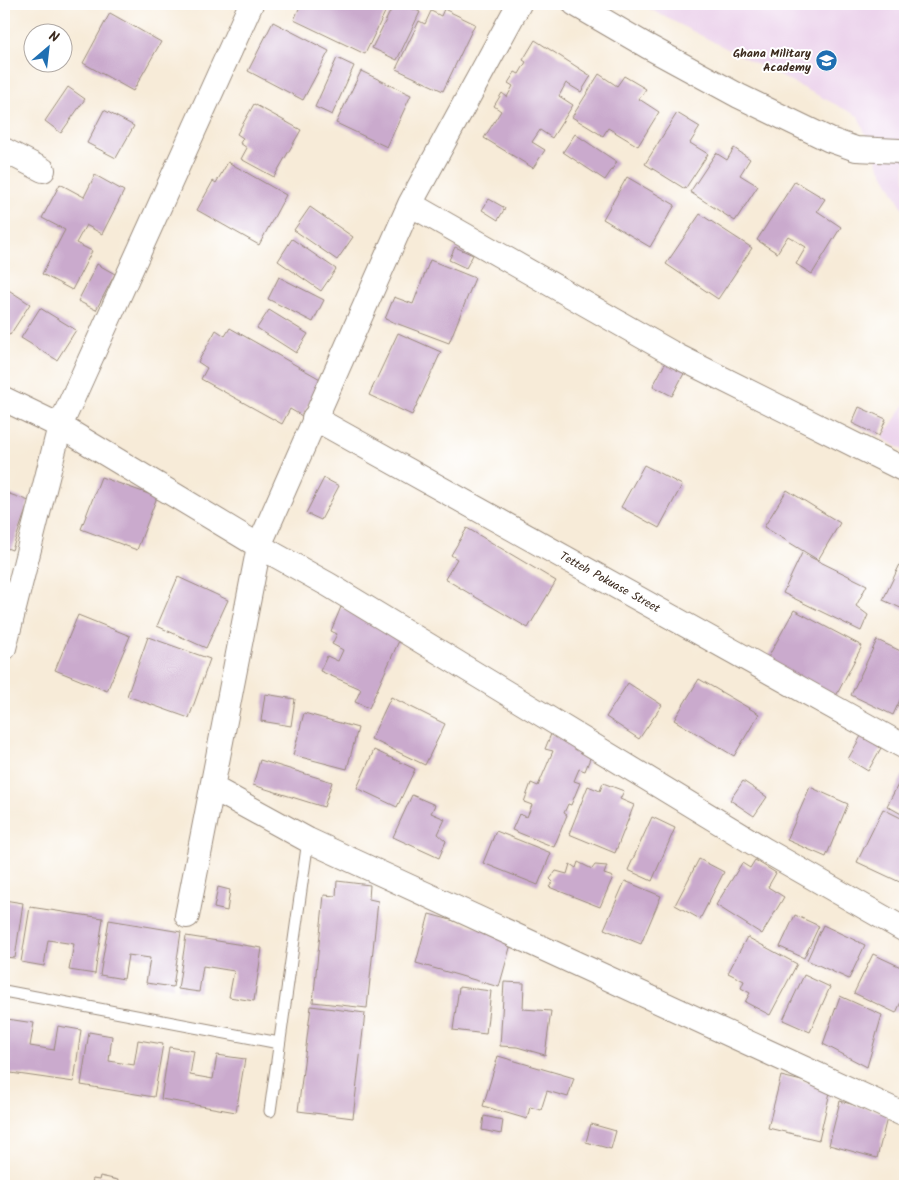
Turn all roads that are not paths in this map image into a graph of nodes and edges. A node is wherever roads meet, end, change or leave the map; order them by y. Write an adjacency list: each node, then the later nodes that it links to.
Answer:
1 (251, 4): 10 (street)
2 (519, 4): 7 (street)
3 (575, 4): 5 (street)
4 (4, 150): 6 (street)
5 (905, 154)
6 (43, 170)
7 (410, 204): 9 (street); 11 (street)
8 (4, 399): 10 (street)
9 (314, 418): 12 (street); 14 (street, Tetteh Pokuase Street)
10 (60, 426): 12 (street); 13 (street)
11 (905, 470)
12 (259, 546): 15 (street); 18 (street)
13 (4, 648)
14 (905, 747)
15 (213, 788): 16 (street); 17 (street)
16 (308, 840): 20 (lane); 22 (street)
17 (187, 916)
18 (905, 930)
19 (4, 991): 20 (lane)
20 (279, 1043): 21 (lane)
21 (270, 1111)
22 (905, 1115)

